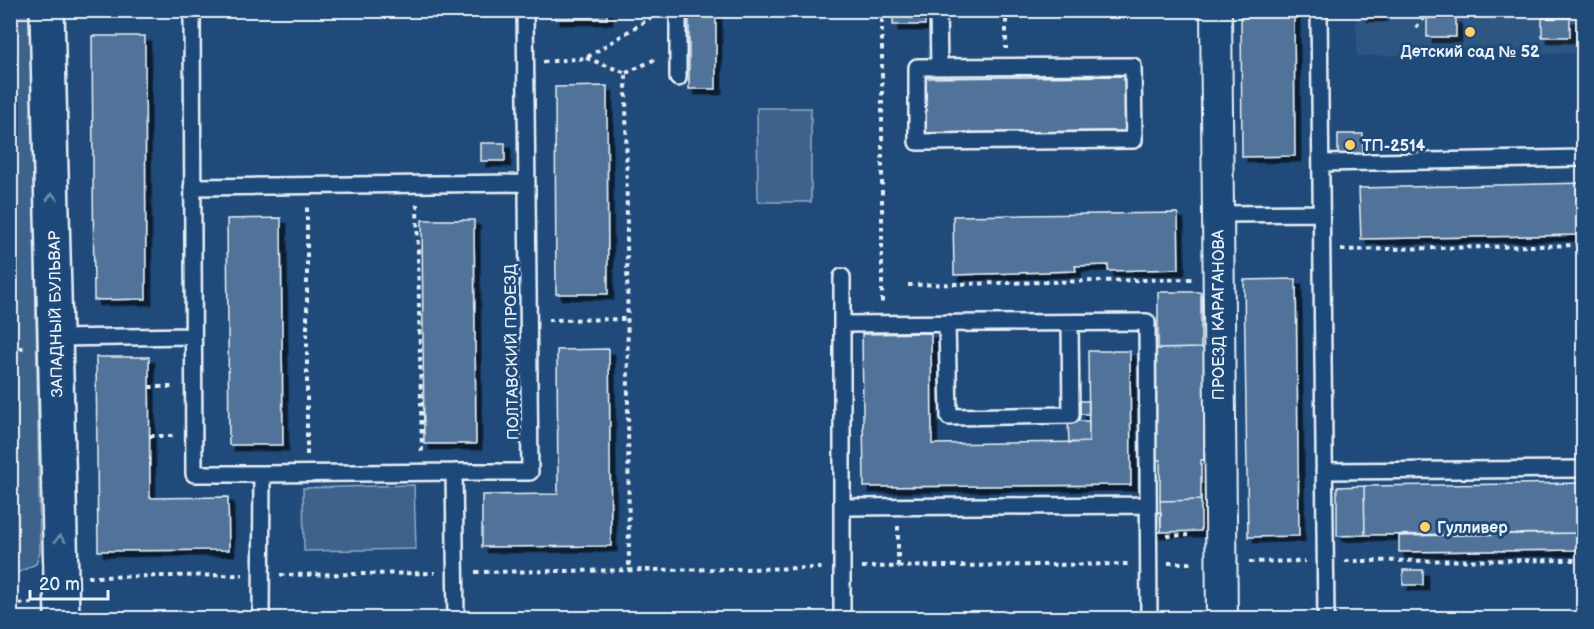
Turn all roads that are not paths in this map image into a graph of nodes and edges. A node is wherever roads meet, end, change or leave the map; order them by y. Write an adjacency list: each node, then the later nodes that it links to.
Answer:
1 (47, 10): 21 (street, ЗАПАДНЫЙ БУЛЬВАР, one-way to 1)
2 (192, 10): 13 (lane)
3 (525, 10): 12 (lane, ПОЛТАВСКИЙ ПРОЕЗД)
4 (678, 10): 9 (lane)
5 (938, 10): 8 (lane)
6 (1216, 10): 15 (street, ПРОЕЗД КАРАГАНОВА)
7 (1319, 10): 11 (lane)
8 (939, 67): 8 (lane)
9 (678, 78)
10 (1584, 158): 11 (lane)
11 (1321, 163): 14 (lane)
12 (527, 183): 13 (lane); 24 (lane, ПОЛТАВСКИЙ ПРОЕЗД)
13 (192, 187): 20 (lane)
14 (1321, 213): 15 (lane); 23 (lane)
15 (1218, 214): 33 (street, ПРОЕЗД КАРАГАНОВА)
16 (842, 277): 19 (lane)
17 (947, 323): 18 (lane); 18 (lane); 19 (lane)
18 (1070, 323): 26 (lane)
19 (843, 324): 27 (lane)
20 (193, 336): 21 (lane); 25 (lane)
21 (55, 338): 28 (street, ЗАПАДНЫЙ БУЛЬВАР, one-way to 21)
22 (1584, 469): 23 (lane)
23 (1324, 471): 34 (lane)
24 (454, 472): 25 (lane); 30 (lane)
25 (262, 474): 29 (lane)
26 (1148, 505): 27 (lane); 32 (lane)
27 (843, 507): 31 (lane)
28 (52, 611)
29 (261, 618)
30 (456, 618)
31 (842, 618)
32 (1149, 618)
33 (1222, 618)
34 (1326, 618)

